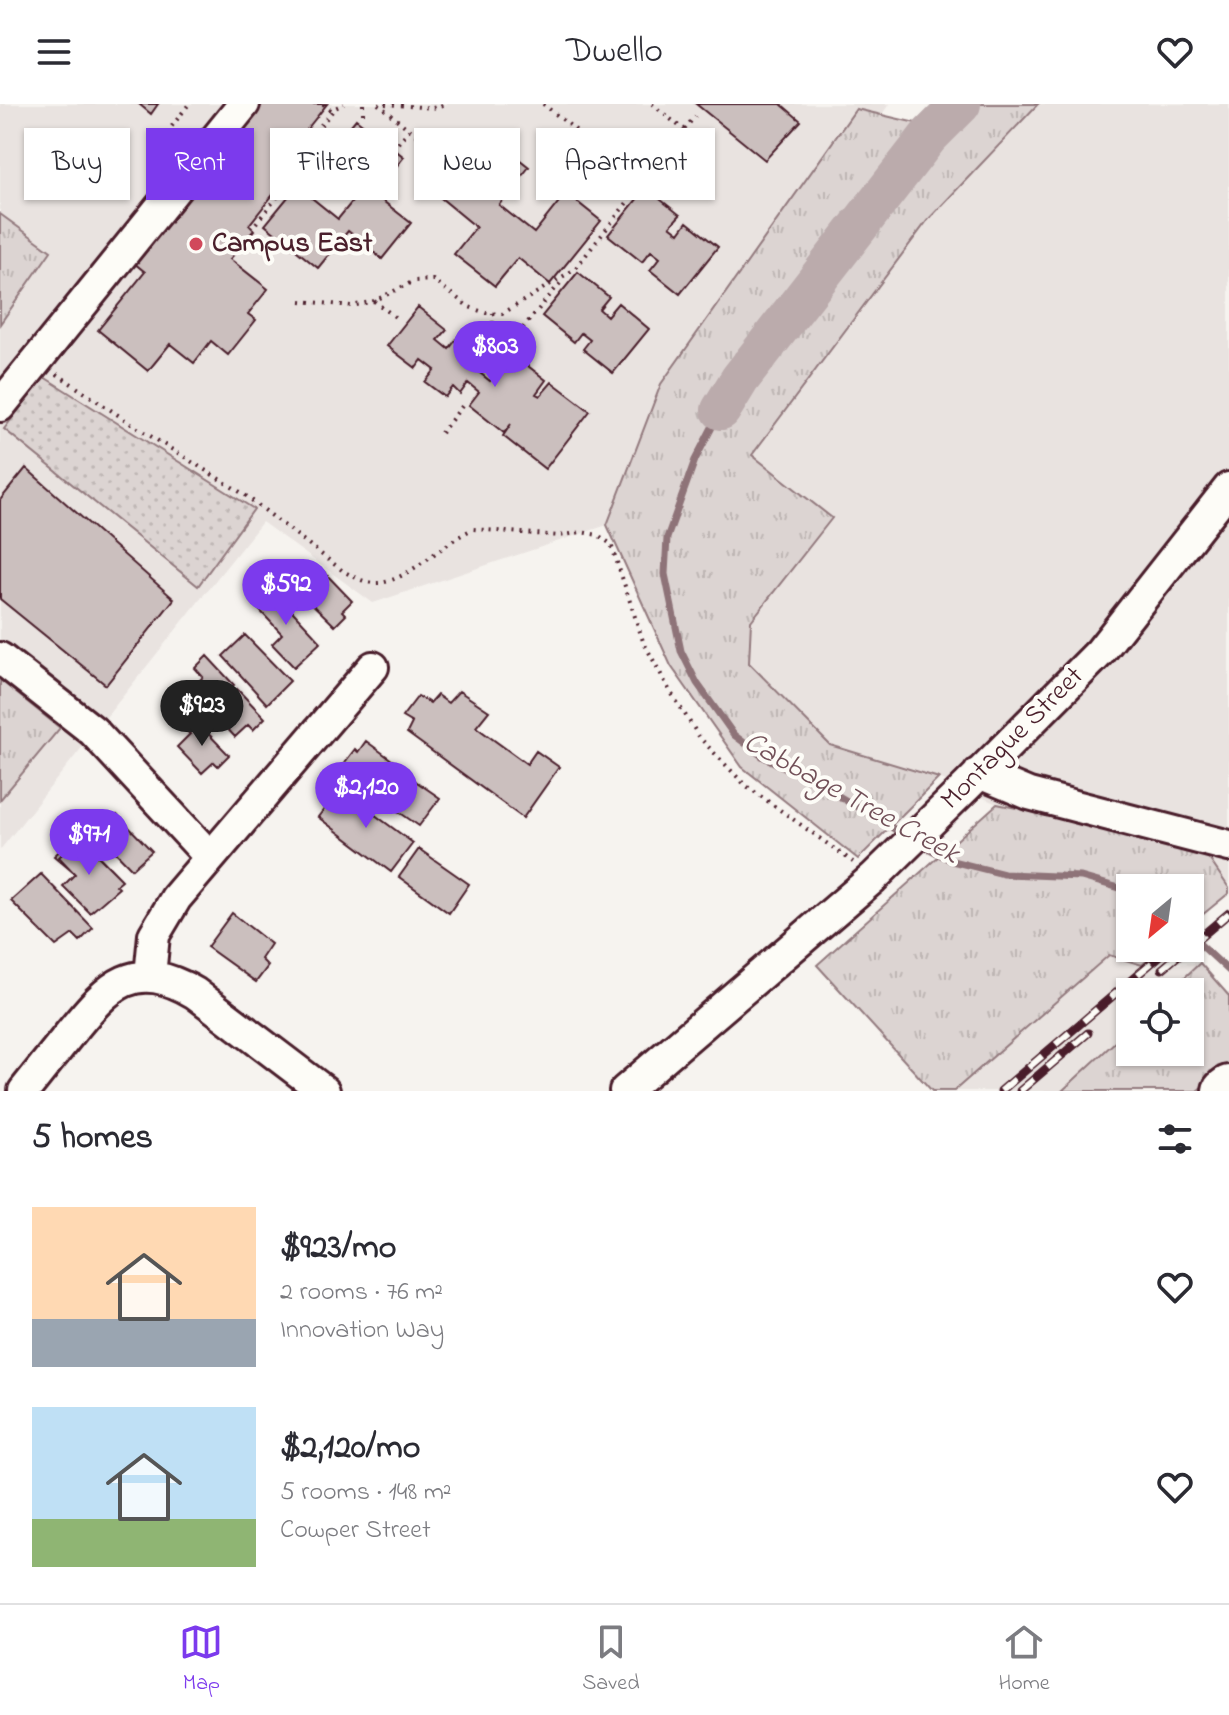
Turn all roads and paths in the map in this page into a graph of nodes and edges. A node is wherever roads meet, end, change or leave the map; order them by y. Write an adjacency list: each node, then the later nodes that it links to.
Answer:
1 (189, 104): 14 (path)
2 (244, 104): 32 (street)
3 (323, 104): 11 (path)
4 (344, 104): 11 (path)
5 (363, 104): 12 (path)
6 (378, 104): 18 (path)
7 (385, 104): 8 (path)
8 (445, 104)
9 (543, 104): 15 (path)
10 (652, 104): 16 (path)
11 (332, 111): 22 (path)
12 (363, 116)
13 (695, 116): 17 (path)
14 (170, 128)
15 (573, 128)
16 (682, 128)
17 (686, 128)
18 (409, 130): 19 (path); 20 (path)
19 (414, 134)
20 (398, 143)
21 (631, 200): 23 (path)
22 (256, 223)
23 (567, 275): 26 (path); 28 (path)
24 (301, 301): 25 (path)
25 (374, 301): 26 (path); 27 (path)
26 (493, 313): 28 (path)
27 (399, 320)
28 (500, 357): 29 (path)
29 (487, 371)
30 (54, 372): 40 (path)
31 (463, 405): 33 (path)
32 (0, 406)
33 (441, 433)
34 (1229, 488): 37 (street, Montague Street)
35 (0, 658): 39 (street)
36 (373, 667): 39 (street)
37 (974, 779): 38 (street); 44 (street, Montague Street)
38 (1229, 846)
39 (210, 857): 41 (street)
40 (851, 861)
41 (150, 976): 42 (street); 43 (street)
42 (24, 1091)
43 (324, 1091)
44 (625, 1091)

